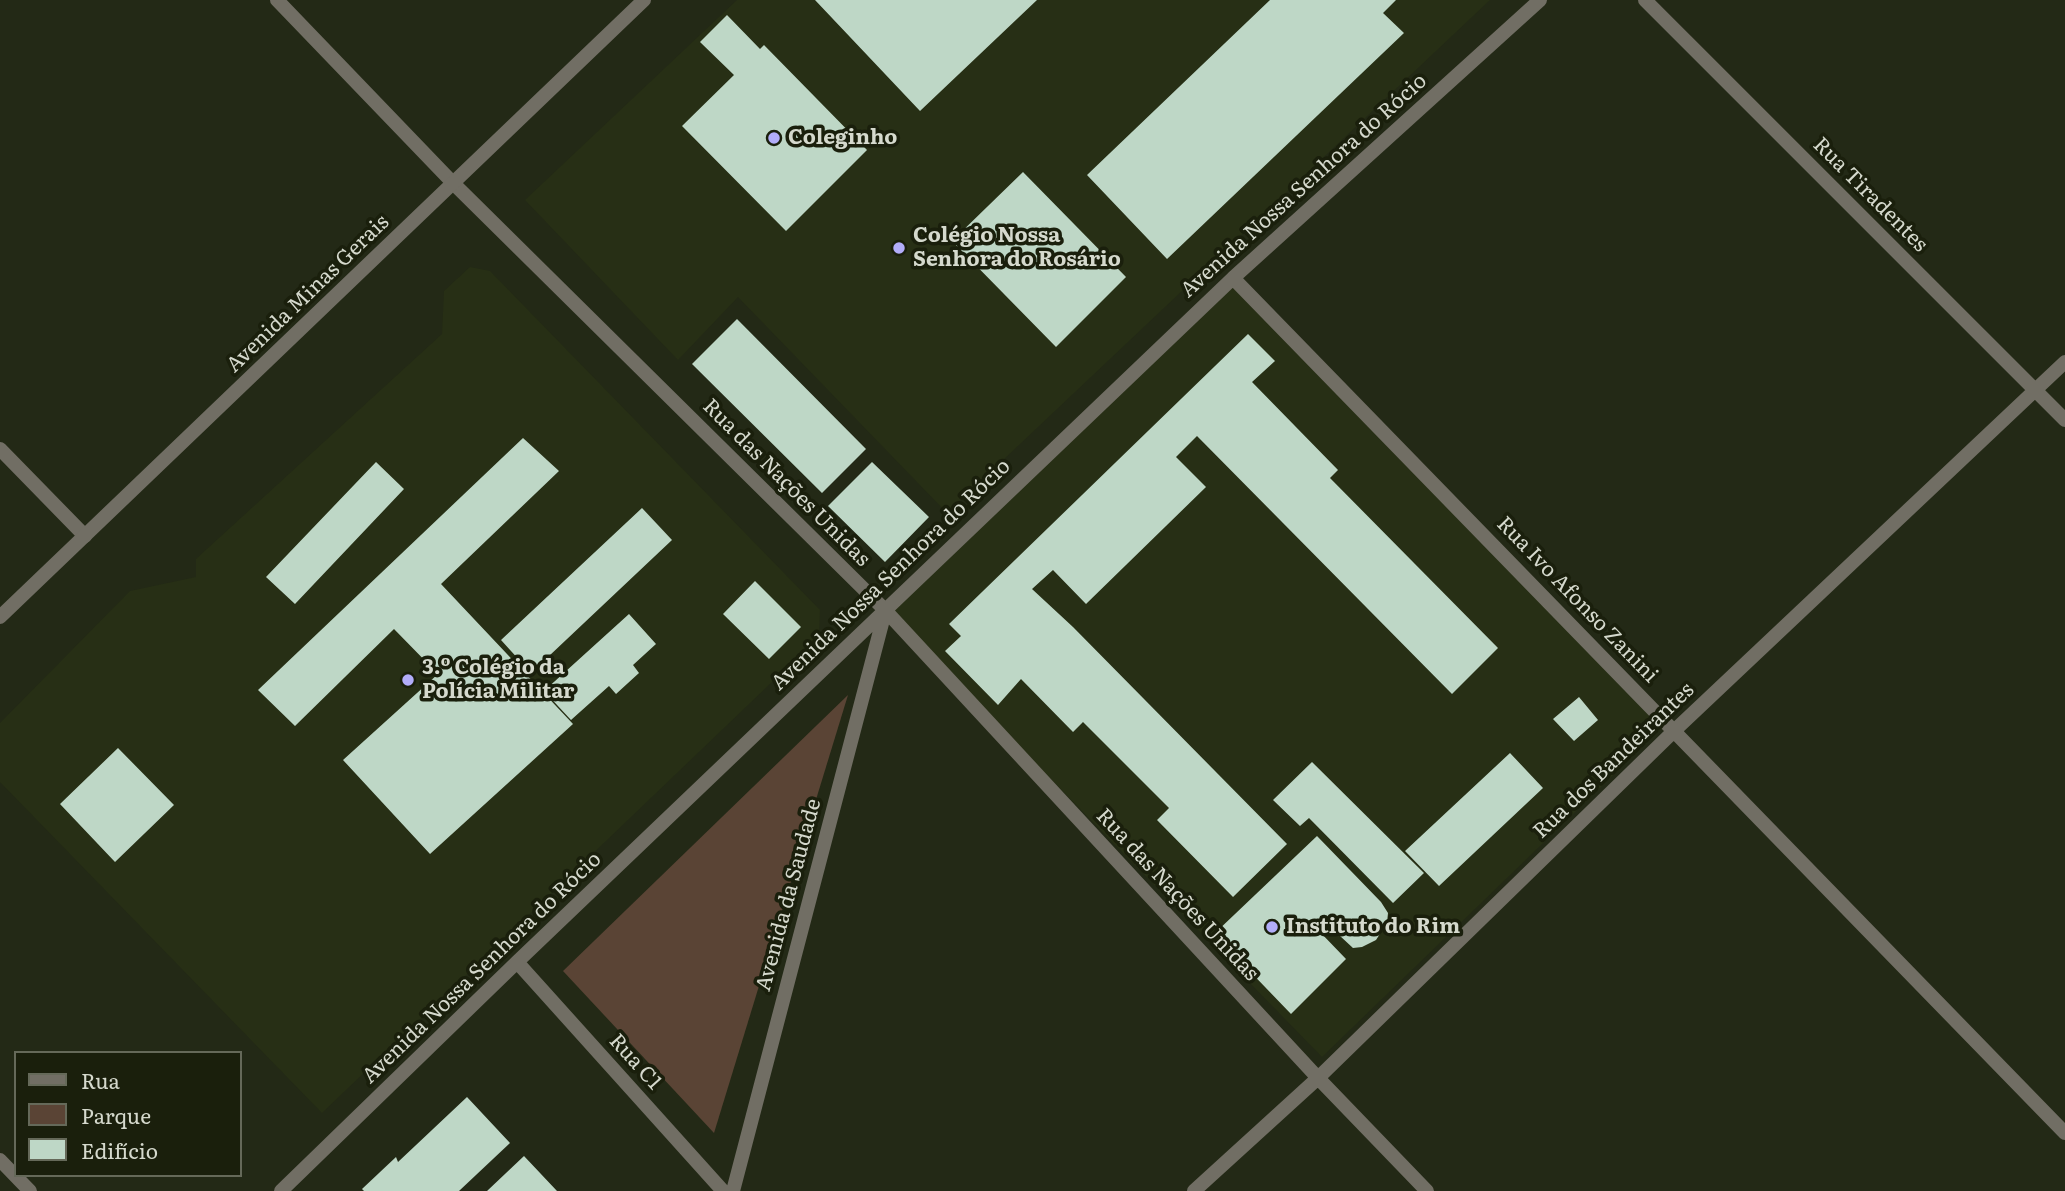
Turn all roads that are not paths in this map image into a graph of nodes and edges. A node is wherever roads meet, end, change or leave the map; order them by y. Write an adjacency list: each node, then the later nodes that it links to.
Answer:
1 (277, 0): 5 (street, Rua das Nações Unidas)
2 (644, 0): 5 (street, Avenida Minas Gerais)
3 (1540, 0): 6 (street, Avenida Nossa Senhora do Rócio)
4 (1644, 0): 8 (street, Rua Tiradentes)
5 (453, 183): 11 (street, Avenida Minas Gerais); 12 (street, Rua das Nações Unidas)
6 (1233, 278): 12 (street, Avenida Nossa Senhora do Rócio); 14 (street, Rua Ivo Afonso Zanini)
7 (2065, 362): 8 (street, Rua dos Bandeirantes)
8 (2036, 391): 9 (street, Rua Tiradentes); 14 (street, Rua dos Bandeirantes)
9 (2065, 421)
10 (0, 449): 11 (street)
11 (85, 536): 13 (street, Avenida Minas Gerais)
12 (885, 610): 15 (street, Avenida Nossa Senhora do Rócio); 16 (street, Rua das Nações Unidas); 24 (street, Avenida da Saudade)
13 (0, 617)
14 (1675, 730): 16 (street, Rua dos Bandeirantes); 17 (street, Rua Ivo Afonso Zanini)
15 (517, 962): 22 (street, Avenida Nossa Senhora do Rócio); 23 (street, Rua C1)
16 (1318, 1078): 25 (street, Rua dos Bandeirantes); 26 (street, Rua das Nações Unidas)
17 (2065, 1133)
18 (0, 1160): 19 (street)
19 (14, 1174)
20 (16, 1177): 21 (street)
21 (30, 1191)
22 (281, 1191)
23 (723, 1191)
24 (733, 1191)
25 (1194, 1191)
26 (1427, 1191)

